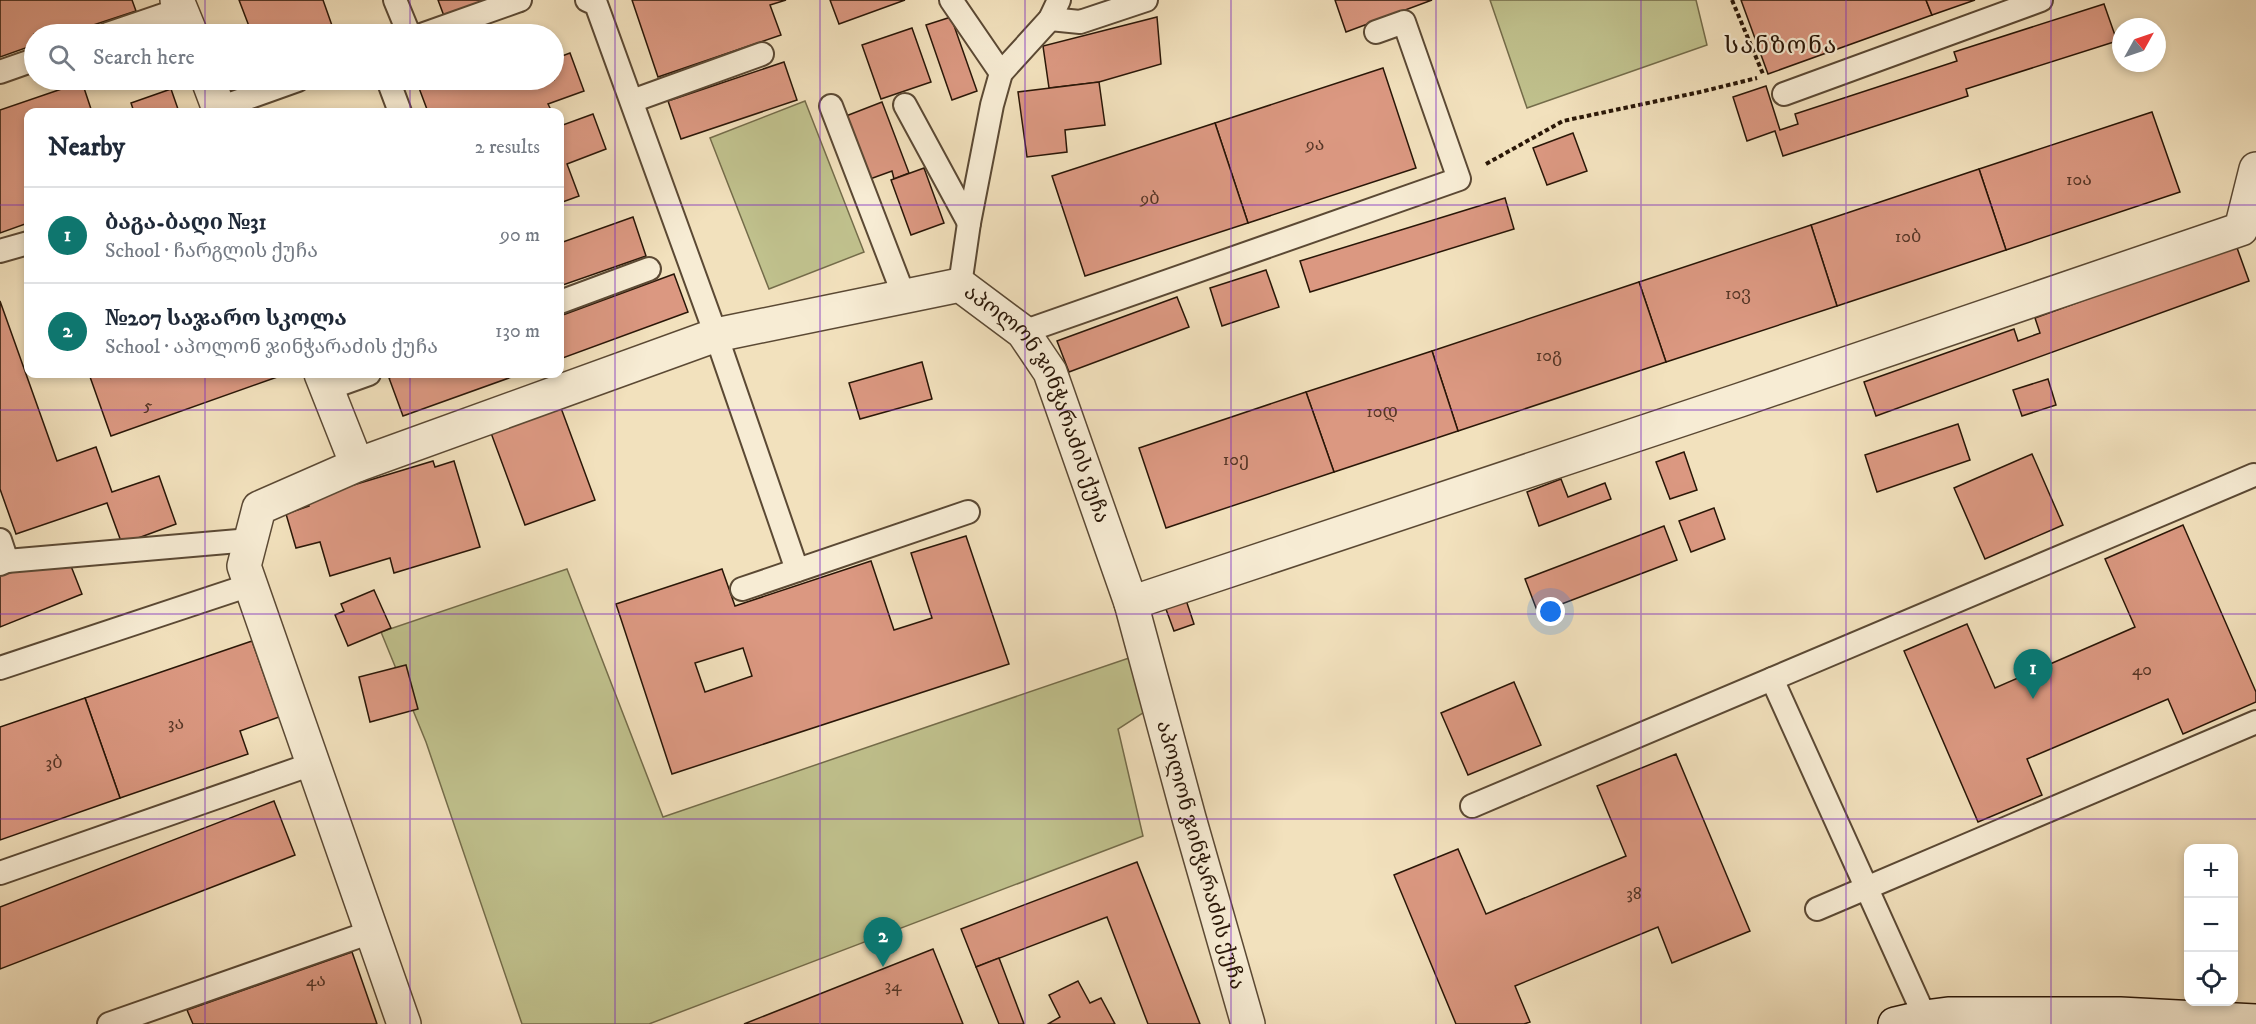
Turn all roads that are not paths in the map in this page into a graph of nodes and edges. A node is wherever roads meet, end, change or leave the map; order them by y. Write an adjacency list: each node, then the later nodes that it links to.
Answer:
1 (395, 0): 10 (lane)
2 (520, 0): 11 (lane)
3 (587, 0): 21 (lane)
4 (951, 0): 16 (lane)
5 (1146, 0): 7 (lane)
6 (2041, 0): 19 (lane)
7 (1054, 9): 16 (lane)
8 (183, 15): 9 (lane)
9 (147, 24)
10 (405, 24)
11 (452, 24)
12 (1376, 32): 33 (lane)
13 (762, 54): 21 (lane)
14 (24, 64): 15 (lane)
15 (0, 72)
16 (1001, 73): 26 (lane)
17 (257, 90): 20 (lane)
18 (392, 90): 24 (lane)
19 (1784, 94)
20 (216, 100)
21 (632, 101): 34 (lane)
22 (905, 105): 26 (lane)
23 (831, 106): 31 (lane)
24 (398, 108)
25 (2256, 169): 45 (street)
26 (969, 223): 30 (lane)
27 (24, 244): 28 (lane)
28 (0, 251)
29 (649, 269): 32 (lane)
30 (960, 285): 31 (street, აპოლონ ჯინჭარაძის ქუჩა); 33 (street, აპოლონ ჯინჭარაძის ქუჩა)
31 (904, 296): 34 (street, აპოლონ ჯინჭარაძის ქუჩა)
32 (564, 301)
33 (1023, 332): 45 (street, აპოლონ ჯინჭარაძის ქუჩა)
34 (716, 335): 37 (street, აპოლონ ჯინჭარაძის ქუჩა); 42 (lane)
35 (343, 378): 36 (lane)
36 (324, 381): 37 (street)
37 (357, 465): 40 (street, აპოლონ ჯინჭარაძის ქუჩა)
38 (2254, 475): 47 (lane)
39 (968, 512): 42 (lane)
40 (250, 540): 41 (lane); 43 (street)
41 (2, 555)
42 (797, 570): 44 (lane)
43 (250, 585): 46 (lane); 49 (street)
44 (742, 589)
45 (1131, 603): 59 (street, აპოლონ ჯინჭარაძის ქუჩა)
46 (0, 668)
47 (1772, 679): 50 (lane); 52 (lane)
48 (2256, 722): 52 (lane)
49 (312, 764): 51 (lane); 54 (street)
50 (1472, 806)
51 (0, 873)
52 (1867, 888): 53 (lane); 55 (lane)
53 (1817, 909)
54 (371, 932): 57 (lane); 58 (street)
55 (1910, 1020): 56 (street)
56 (2256, 1021)
57 (109, 1024)
58 (404, 1024)
59 (1248, 1024)

